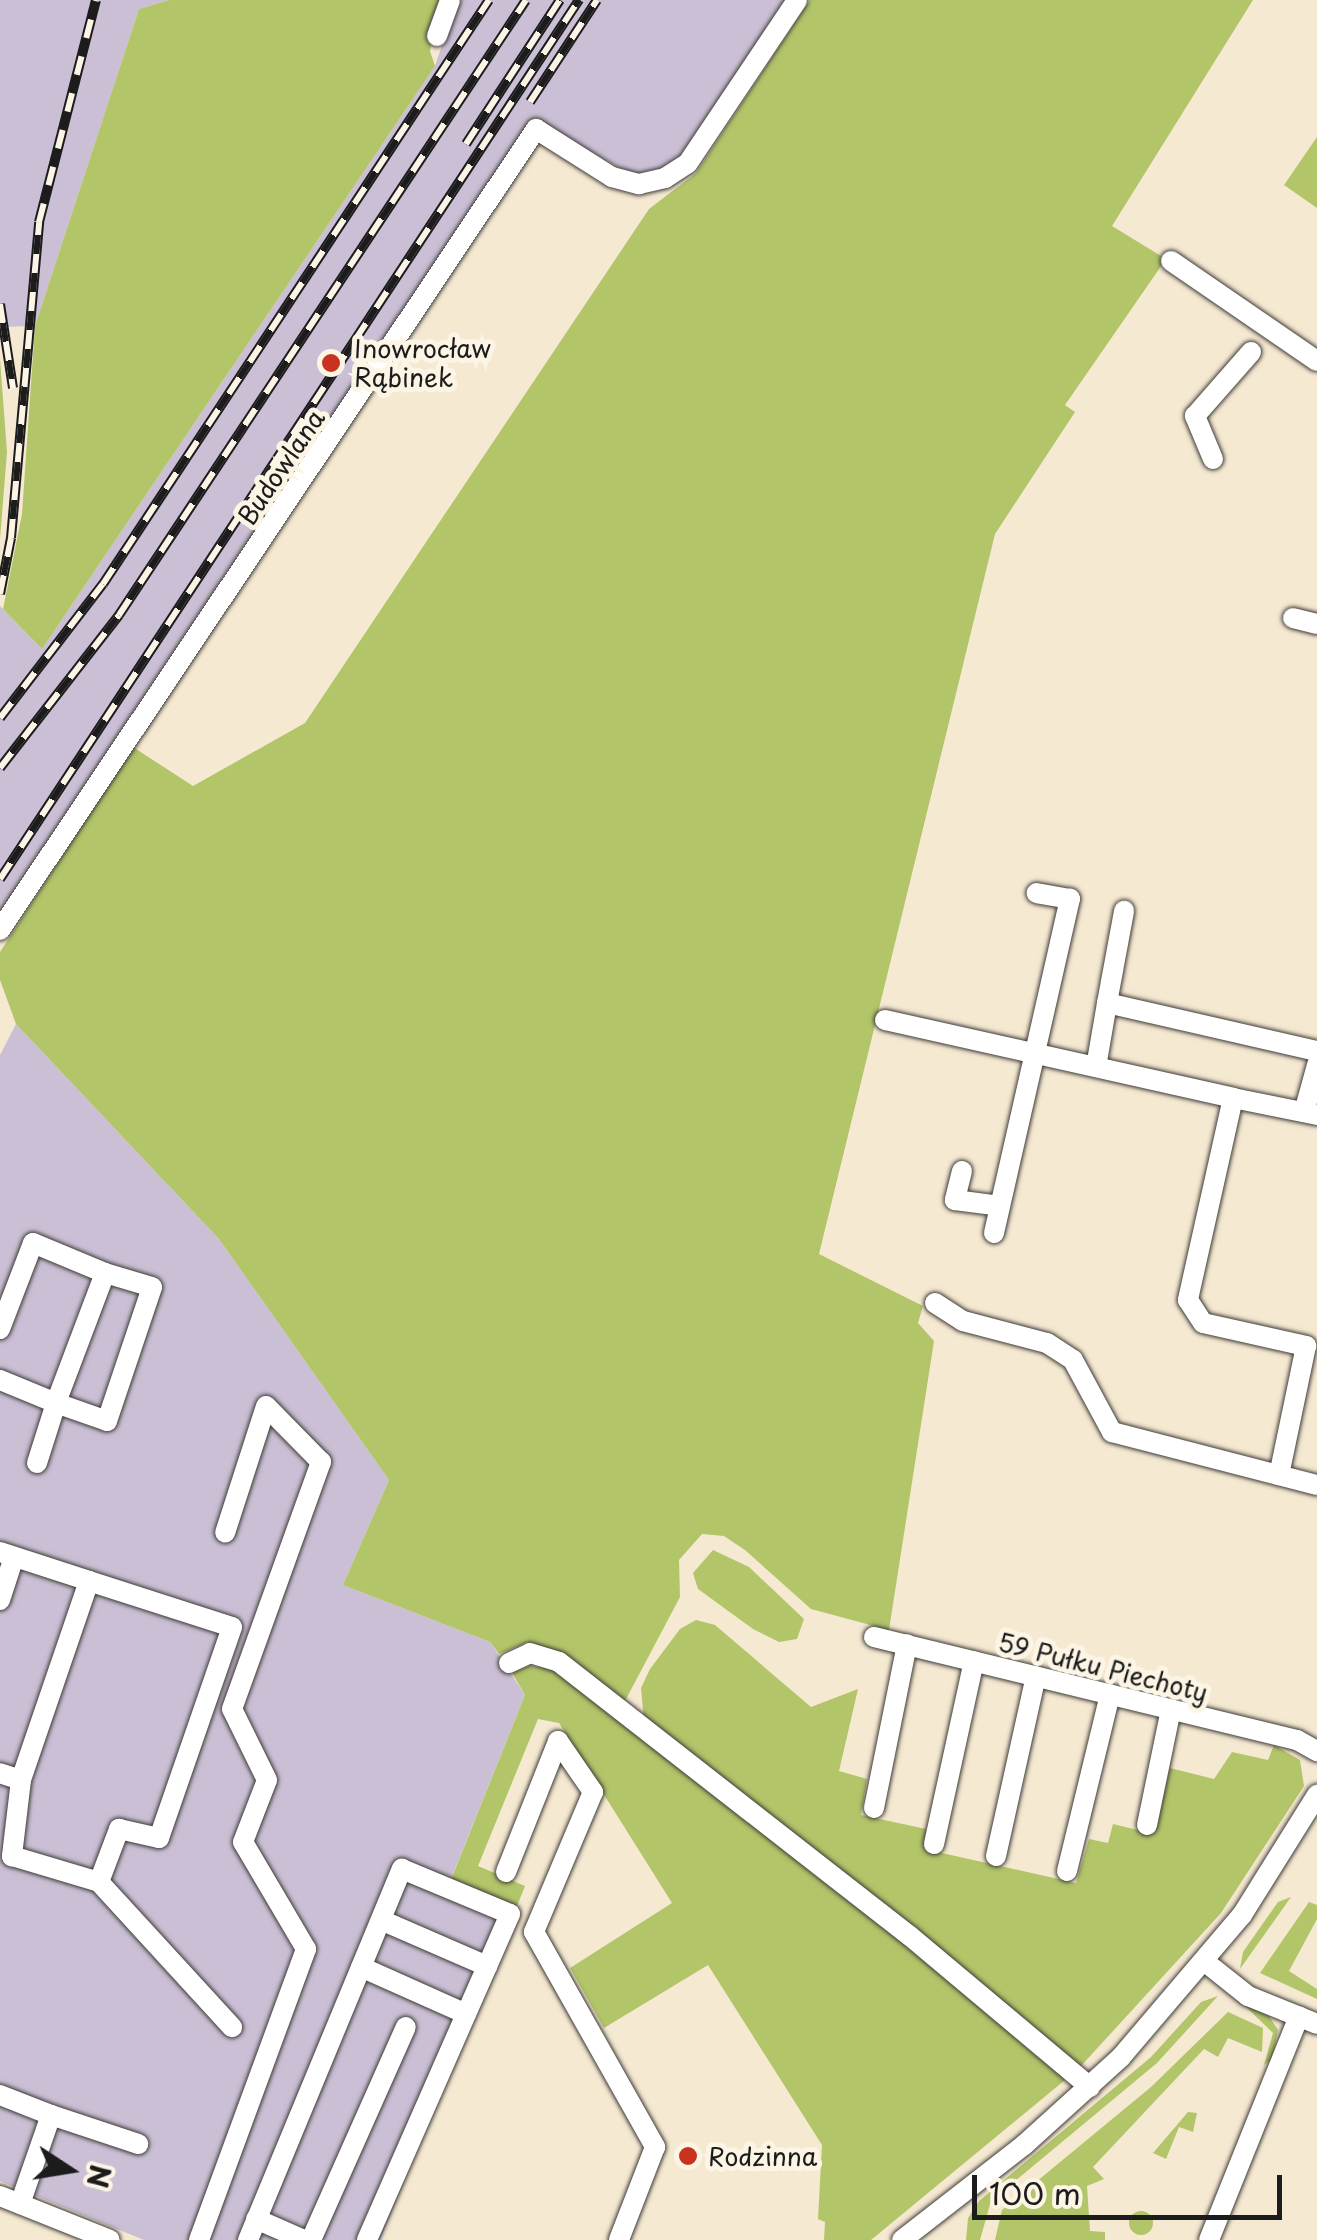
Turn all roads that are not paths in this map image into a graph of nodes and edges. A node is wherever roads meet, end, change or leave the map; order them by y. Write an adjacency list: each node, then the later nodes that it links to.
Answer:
1 (450, 0): 3 (street)
2 (797, 0): 12 (street, Budowlana)
3 (437, 36)
4 (1171, 261): 6 (street)
5 (1251, 352): 7 (street)
6 (1317, 361)
7 (1214, 459)
8 (1294, 618): 9 (street)
9 (1317, 624)
10 (1038, 893): 16 (street)
11 (1124, 911): 13 (street)
12 (0, 930)
13 (1107, 1004): 15 (street); 18 (street)
14 (885, 1020): 16 (street)
15 (1317, 1050)
16 (1036, 1054): 18 (street); 22 (street)
17 (1317, 1065): 20 (street)
18 (1096, 1067): 19 (street)
19 (1233, 1098): 20 (street); 30 (street)
20 (1311, 1114)
21 (962, 1171): 22 (street)
22 (1000, 1206): 23 (street)
23 (994, 1232)
24 (105, 1273): 26 (street); 28 (street); 28 (street)
25 (935, 1302): 30 (street)
26 (0, 1329)
27 (0, 1380): 28 (street)
28 (56, 1403): 29 (street)
29 (37, 1464)
30 (1279, 1475): 31 (street)
31 (1317, 1484)
32 (225, 1533): 69 (street)
33 (7, 1555): 34 (street); 35 (street)
34 (89, 1582): 44 (street); 52 (street)
35 (0, 1600)
36 (874, 1636): 37 (street, 59 Pułku Piechoty)
37 (907, 1644): 38 (street, 59 Pułku Piechoty); 46 (street)
38 (974, 1661): 40 (street, 59 Pułku Piechoty); 48 (street)
39 (509, 1662): 61 (street)
40 (1036, 1676): 41 (street, 59 Pułku Piechoty); 49 (street)
41 (1110, 1694): 42 (street, 59 Pułku Piechoty); 50 (street)
42 (1171, 1709): 43 (street, 59 Pułku Piechoty); 47 (street)
43 (1317, 1751)
44 (10, 1777): 52 (street)
45 (1317, 1795): 54 (street)
46 (874, 1808)
47 (1146, 1825)
48 (934, 1844)
49 (996, 1856)
50 (1067, 1871)
51 (506, 1872): 73 (street)
52 (99, 1882): 59 (street)
53 (381, 1920): 55 (street); 55 (street); 56 (street)
54 (1204, 1962): 58 (street); 61 (street)
55 (487, 1966): 57 (street)
56 (361, 1967): 57 (street); 66 (street)
57 (466, 2014): 72 (street)
58 (1308, 2020): 75 (street)
59 (232, 2027)
60 (406, 2027): 71 (street)
61 (1090, 2087): 67 (street)
62 (0, 2096): 63 (street)
63 (51, 2115): 64 (street); 65 (street)
64 (138, 2144)
65 (10, 2200): 68 (street)
66 (256, 2220): 70 (street); 71 (street)
67 (924, 2233): 74 (street)
68 (110, 2240)
69 (199, 2240)
70 (248, 2240)
71 (308, 2240)
72 (367, 2240)
73 (619, 2240)
74 (902, 2240)
75 (1209, 2240)

